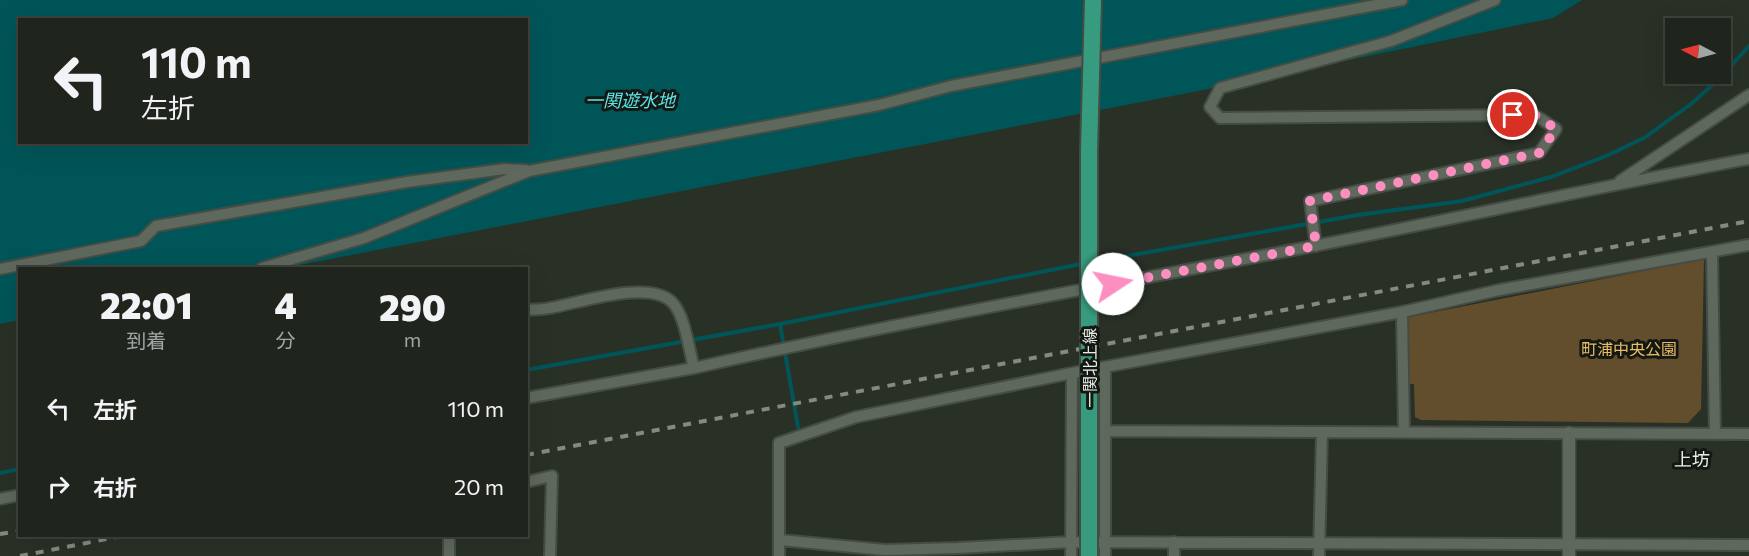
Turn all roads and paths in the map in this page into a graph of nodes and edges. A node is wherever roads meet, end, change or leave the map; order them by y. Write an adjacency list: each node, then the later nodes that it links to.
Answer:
1 (1093, 0): 41 (main road, 一関北上線, bridge)
2 (1402, 0): 6 (street)
3 (1495, 0): 8 (street)
4 (1749, 95): 7 (street)
5 (1749, 159): 7 (street)
6 (529, 171): 11 (street); 12 (street)
7 (1615, 184): 8 (street)
8 (1315, 241): 16 (street)
9 (1749, 244): 10 (street)
10 (1712, 252): 14 (street); 23 (street)
11 (265, 267)
12 (0, 269)
13 (528, 310): 16 (street)
14 (1402, 312): 15 (street); 20 (street)
15 (1106, 367): 17 (street); 19 (street)
16 (694, 368): 18 (street)
17 (1072, 373): 29 (street); 30 (street)
18 (528, 398)
19 (1105, 431): 21 (street); 31 (street)
20 (1404, 431): 21 (street); 22 (street)
21 (1322, 432): 33 (street)
22 (1569, 432): 23 (street); 35 (street)
23 (1716, 434): 24 (street)
24 (1749, 434)
25 (528, 482): 38 (street)
26 (18, 495): 27 (street)
27 (0, 499)
28 (449, 537): 37 (street)
29 (780, 540): 36 (street); 39 (street)
30 (1071, 542): 31 (street); 36 (street); 40 (street)
31 (1105, 542): 32 (street); 42 (street)
32 (1174, 543): 33 (street); 43 (street)
33 (1319, 543): 35 (street); 44 (street)
34 (1749, 545): 35 (street)
35 (1569, 550)
36 (957, 552)
37 (449, 556)
38 (550, 556)
39 (779, 556)
40 (1071, 556)
41 (1089, 556)
42 (1105, 556)
43 (1174, 556)
44 (1319, 556)

